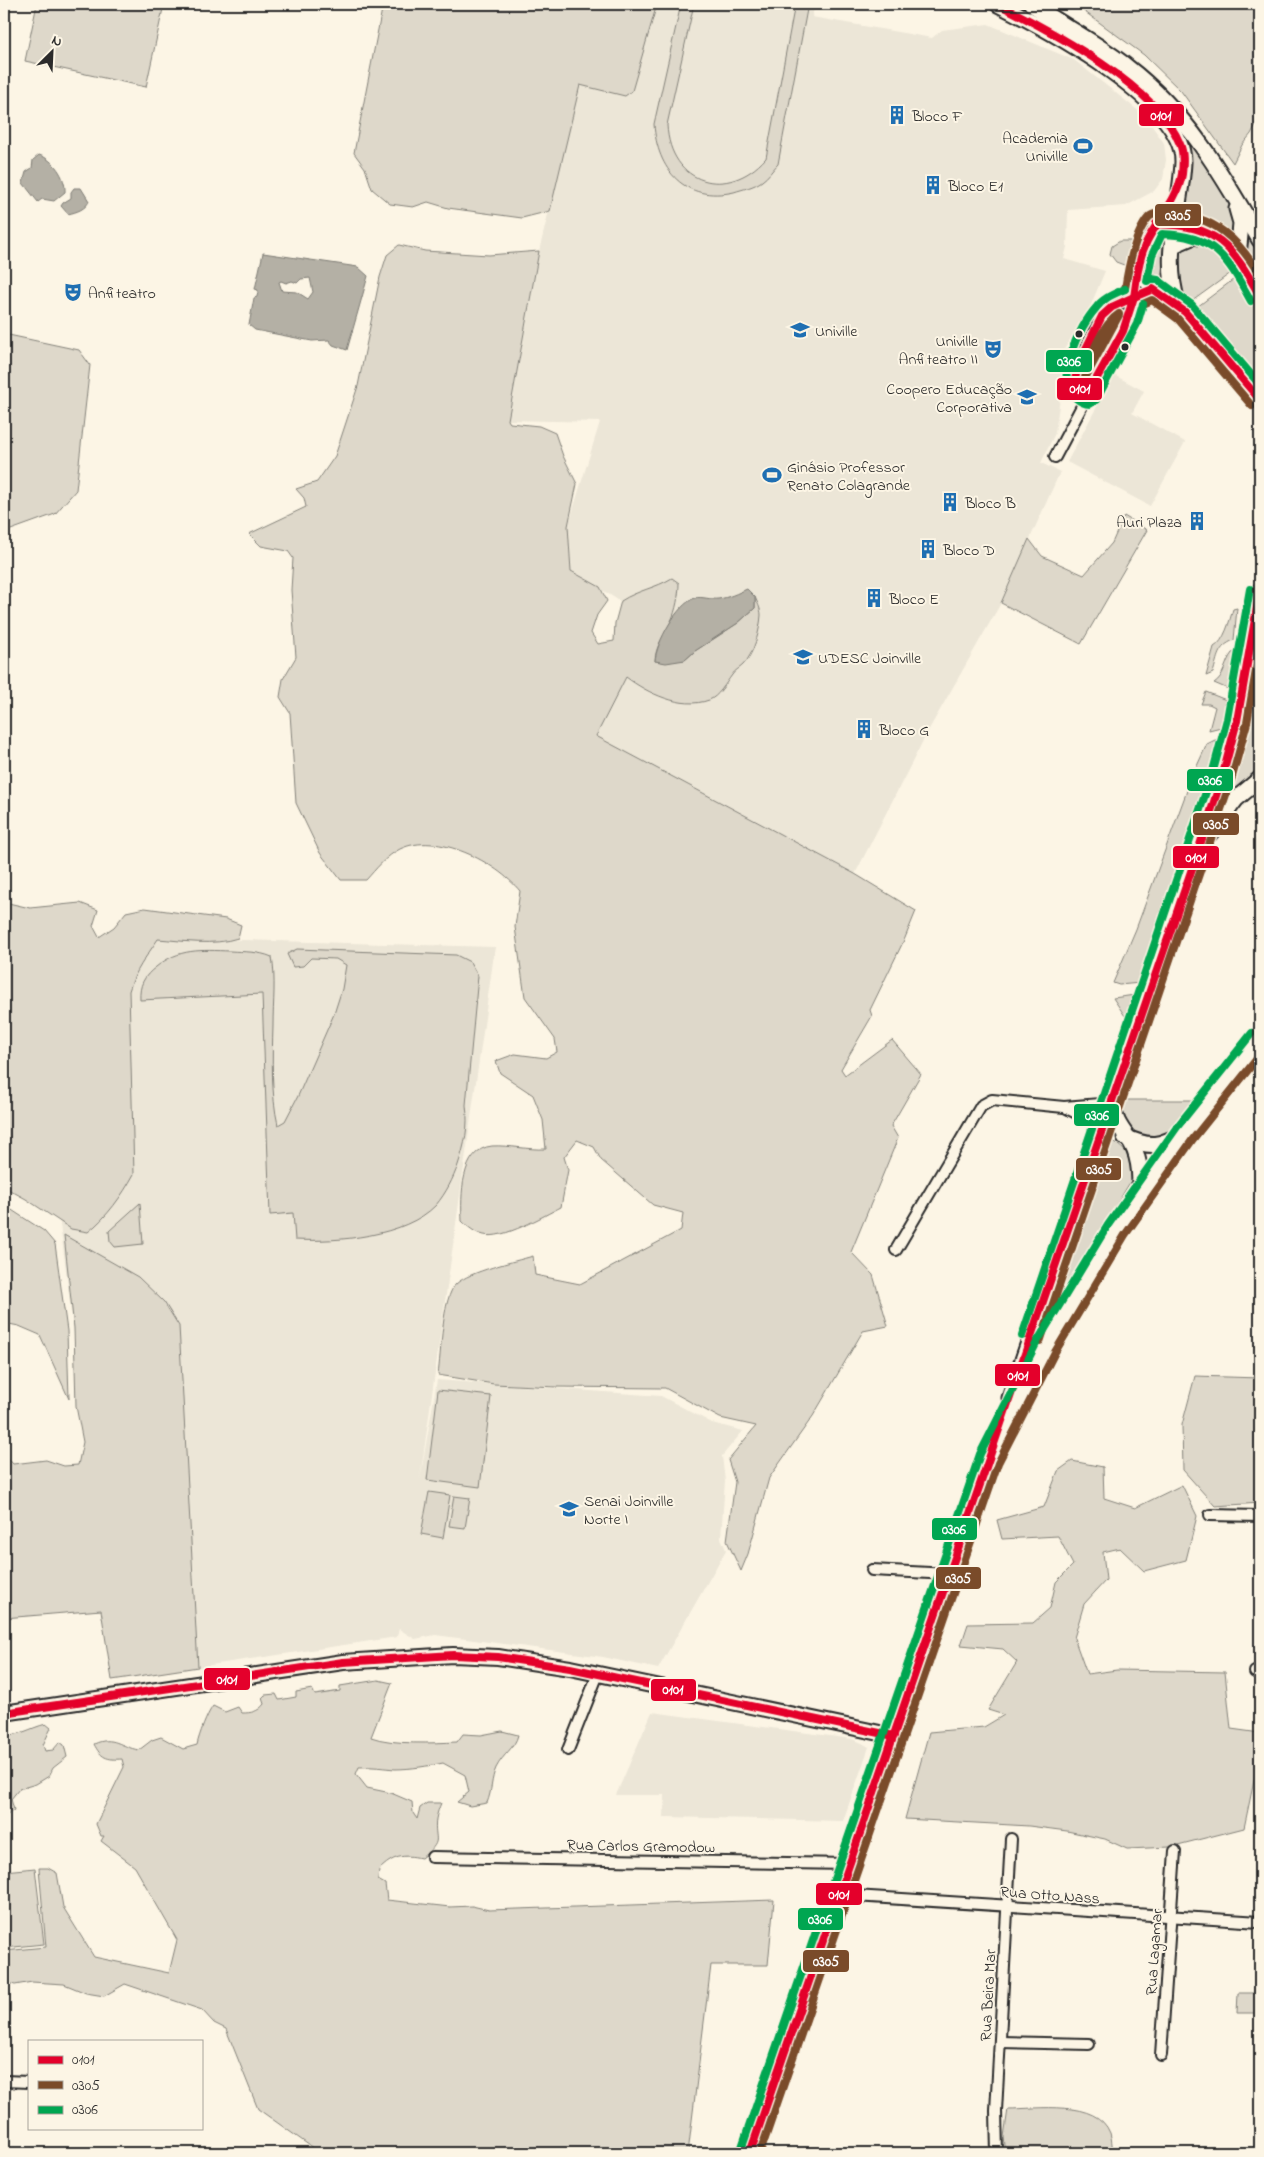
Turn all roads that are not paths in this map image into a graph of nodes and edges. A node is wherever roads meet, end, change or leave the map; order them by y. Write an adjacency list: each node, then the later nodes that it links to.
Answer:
1 (998, 4): 3 (main road)
2 (1032, 4): 4 (main road)
3 (1180, 186): 5 (main road); 6 (main road)
4 (1230, 188): 7 (main road); 9 (main road)
5 (1156, 224): 6 (main road); 10 (street)
6 (1174, 224): 8 (main road); 9 (main road)
7 (1260, 240)
8 (1172, 245): 9 (main road); 14 (main road)
9 (1238, 257): 12 (main road)
10 (1137, 277): 11 (street); 13 (street)
11 (1153, 289): 13 (street); 14 (street)
12 (1260, 296)
13 (1134, 298): 15 (street); 15 (street)
14 (1185, 312): 16 (main road)
15 (1088, 394): 17 (street)
16 (1260, 400)
17 (1056, 457)
18 (1260, 592): 19 (main road)
19 (1256, 645): 21 (main road)
20 (1260, 779): 21 (main road)
21 (1198, 851): 23 (main road)
22 (1260, 1039): 26 (main road)
23 (1112, 1102): 24 (street); 25 (main road); 27 (main road)
24 (1064, 1107): 25 (street); 29 (street)
25 (1103, 1127): 27 (main road); 30 (main road)
26 (1185, 1133): 27 (main road); 28 (main road)
27 (1129, 1139): 28 (main road)
28 (1139, 1196): 30 (main road)
29 (896, 1250)
30 (989, 1458): 34 (main road)
31 (1210, 1515): 32 (street)
32 (1260, 1516)
33 (872, 1570): 34 (street)
34 (950, 1574): 37 (main road)
35 (598, 1674): 36 (main road); 37 (main road); 38 (street)
36 (4, 1714)
37 (894, 1736): 42 (main road)
38 (568, 1750)
39 (1011, 1839): 44 (street, Rua Beira Mar)
40 (1175, 1851): 45 (street, Rua Lagamar)
41 (432, 1857): 42 (street, Rua Carlos Gramodow)
42 (850, 1864): 43 (main road)
43 (839, 1896): 44 (street, Rua Otto Nass); 52 (main road)
44 (1007, 1906): 45 (street, Rua Otto Nass); 47 (street, Rua Beira Mar)
45 (1170, 1916): 46 (street, Rua Otto Nass); 49 (street, Rua Lagamar)
46 (1260, 1922)
47 (1000, 2042): 48 (street); 53 (street, Rua Beira Mar)
48 (1089, 2044)
49 (1161, 2055)
50 (4, 2081): 51 (street)
51 (28, 2082)
52 (750, 2153)
53 (997, 2153)

